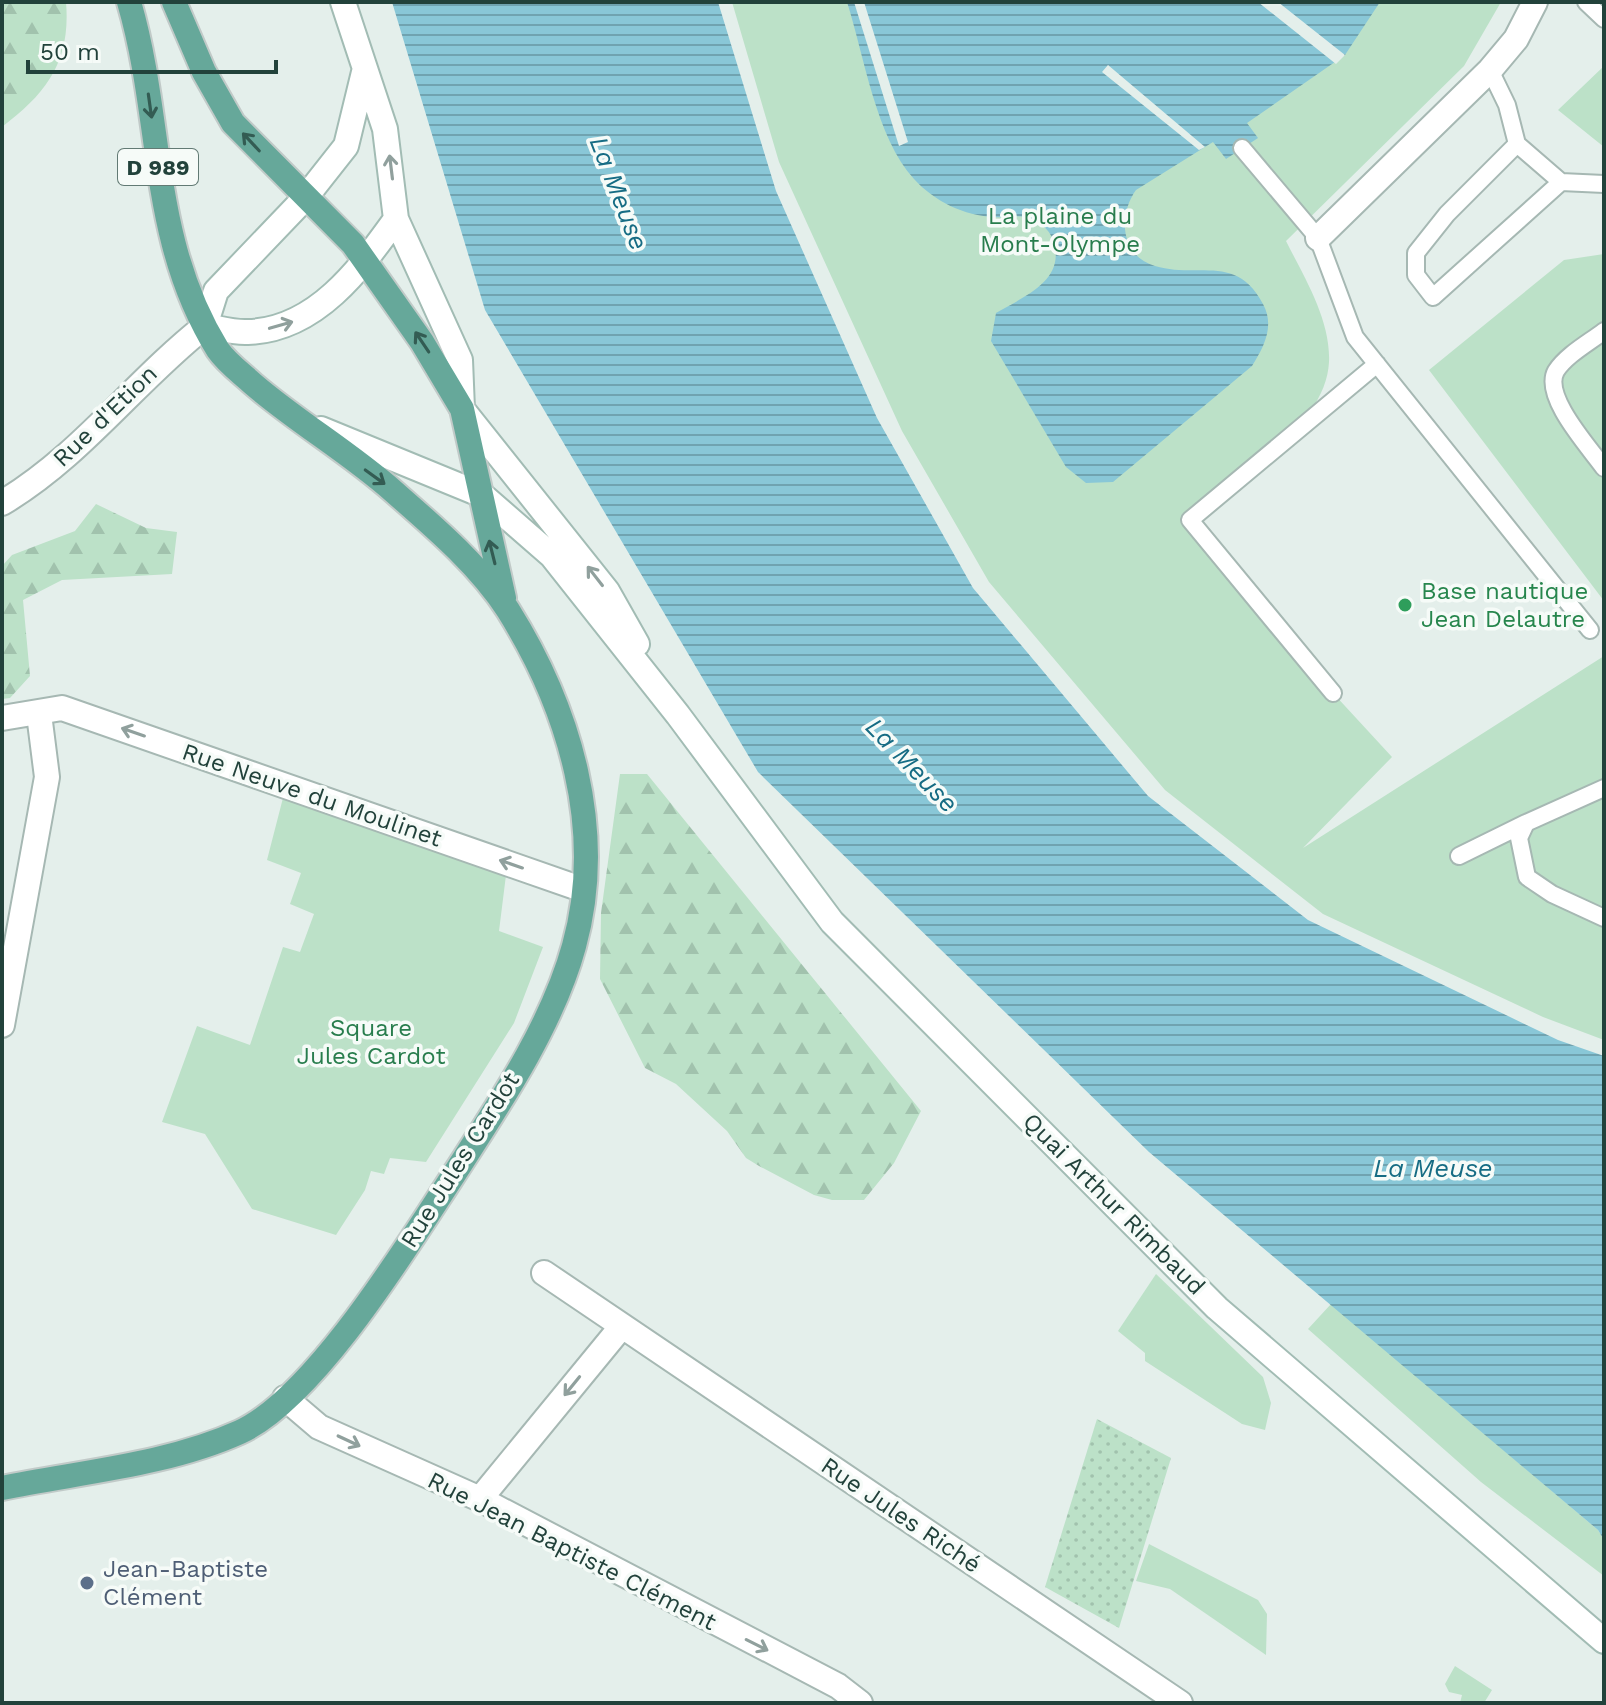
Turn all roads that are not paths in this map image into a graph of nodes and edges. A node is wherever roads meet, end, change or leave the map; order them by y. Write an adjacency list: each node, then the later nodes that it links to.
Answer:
1 (129, 2): 17 (main road, D 989, one-way to 17)
2 (174, 2): 13 (main road, D 989, one-way to 2)
3 (343, 2): 8 (street)
4 (1535, 2): 7 (street)
5 (1586, 2): 6 (lane)
6 (1604, 19)
7 (1490, 70): 9 (lane); 15 (street)
8 (364, 72): 13 (street); 14 (street, one-way to 8)
9 (1517, 144): 11 (lane); 11 (lane)
10 (1242, 148): 15 (lane)
11 (1561, 182): 12 (lane)
12 (1604, 184)
13 (305, 198): 16 (main road, Rue Jules Cardot / D 989); 17 (street)
14 (396, 219): 16 (street); 20 (street)
15 (1318, 238): 19 (lane)
16 (364, 262): 17 (street, one-way to 16); 20 (main road, Rue Jules Cardot / D 989, one-way to 16)
17 (205, 326): 21 (main road, D 989); 24 (street, Rue d'Etion)
18 (1604, 331): 22 (lane)
19 (1377, 364): 26 (lane); 27 (lane)
20 (462, 409): 23 (main road, Rue Jules Cardot); 29 (street, Quai Arthur Rimbaud / D 989, one-way to 20)
21 (289, 415): 23 (street, Quai Arthur Rimbaud / D 989); 25 (main road, Rue Jules Cardot, one-way to 25)
22 (1604, 468)
23 (482, 495): 25 (main road, Rue Jules Cardot, one-way to 23); 29 (street, Quai Arthur Rimbaud / D 989)
24 (2, 503)
25 (506, 608): 34 (main road, Rue Jules Cardot)
26 (1590, 630)
27 (1333, 693)
28 (39, 714): 30 (street, Rue Neuve du Moulinet); 34 (street, Rue Neuve du Moulinet, one-way to 28); 36 (street)
29 (678, 715): 42 (street, Quai Arthur Rimbaud / D 989)
30 (2, 718)
31 (1604, 788): 32 (lane)
32 (1526, 823): 33 (lane); 35 (lane)
33 (1459, 856)
34 (584, 890): 39 (main road, Rue Jules Cardot)
35 (1604, 918)
36 (2, 1025)
37 (544, 1273): 38 (street, Rue Jules Riché)
38 (622, 1326): 41 (street, one-way to 41); 45 (street, Rue Jules Riché)
39 (285, 1398): 40 (main road, Rue Jules Cardot); 41 (street, Rue Jean Baptiste Clément, one-way to 41)
40 (2, 1488)
41 (480, 1499): 43 (street, Rue Jean Baptiste Clément, one-way to 43)
42 (1604, 1641)
43 (833, 1694): 44 (street, Rue Jean Baptiste Clément)
44 (860, 1703)
45 (1180, 1703)

